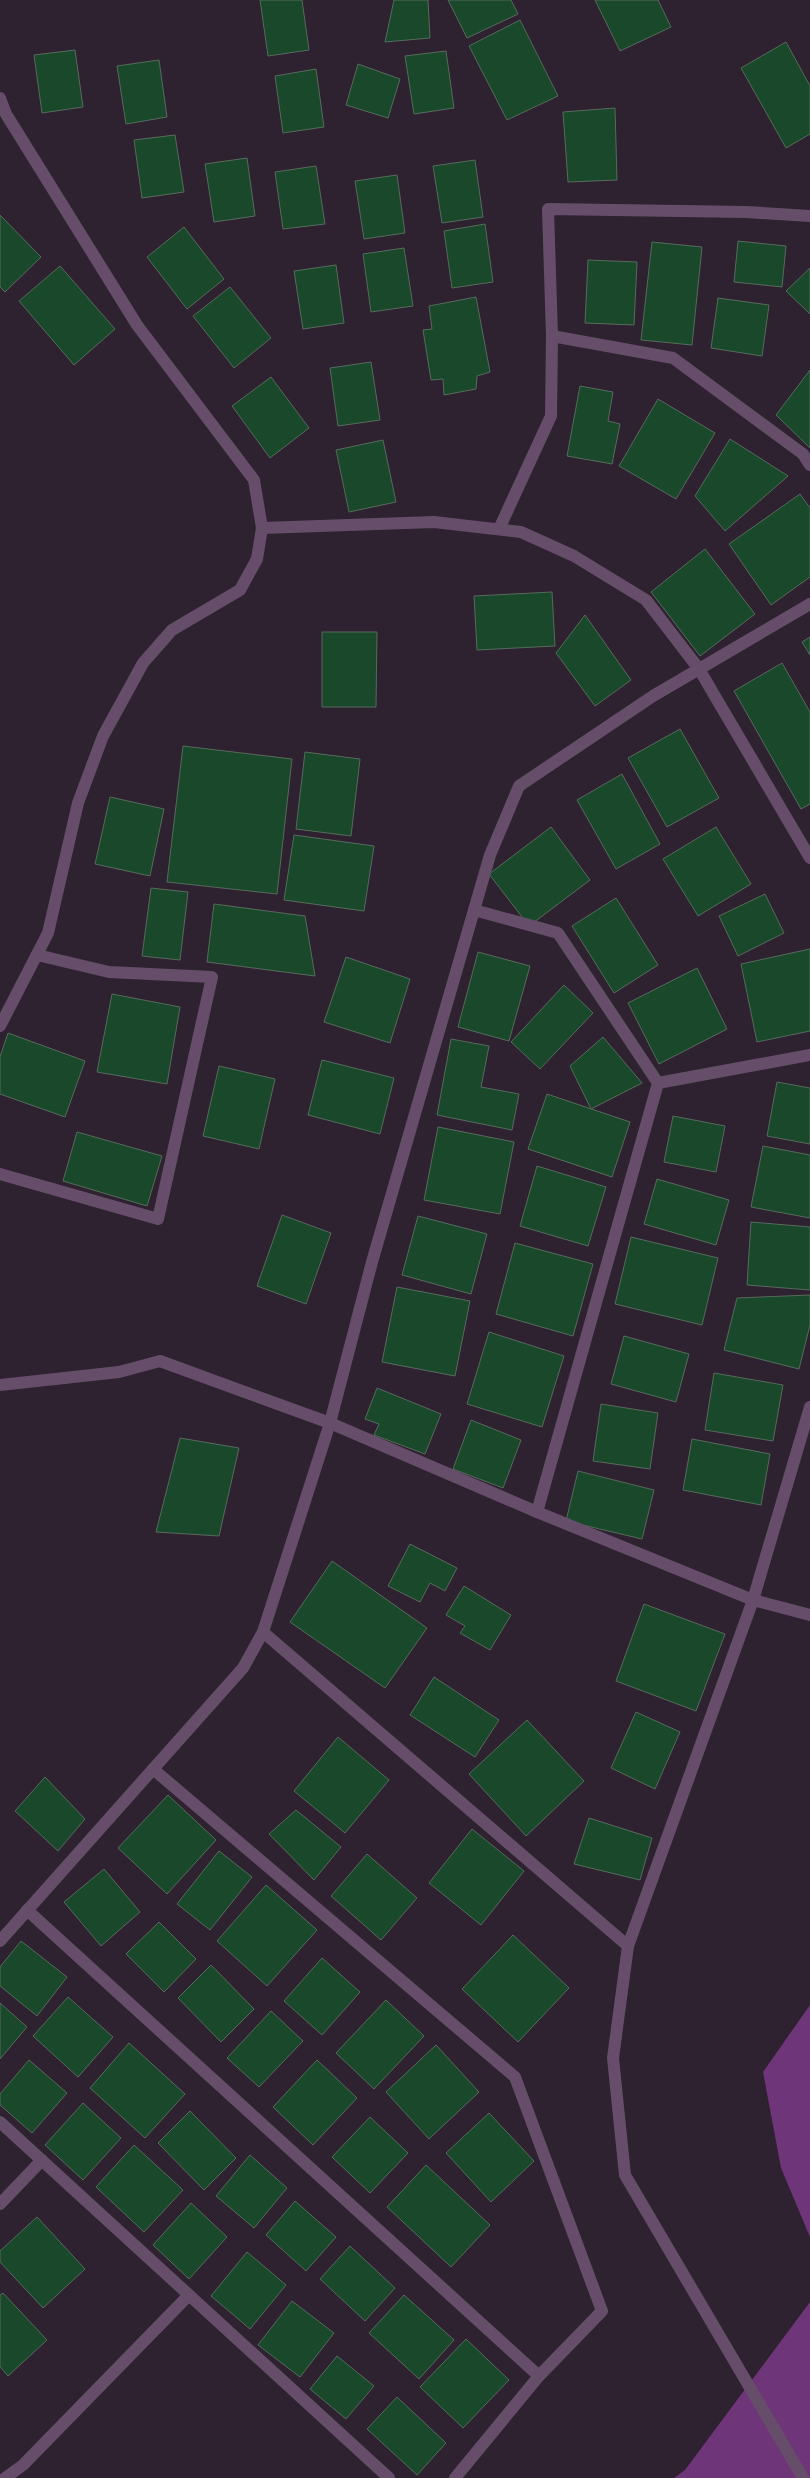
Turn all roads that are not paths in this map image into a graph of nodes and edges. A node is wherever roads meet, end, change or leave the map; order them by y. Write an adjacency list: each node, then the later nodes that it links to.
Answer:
1 (0, 98): 5 (street)
2 (810, 216): 3 (street)
3 (552, 336): 4 (street); 6 (street)
4 (810, 465)
5 (262, 528): 6 (street); 11 (street)
6 (499, 529): 8 (street)
7 (810, 604): 8 (street)
8 (699, 669): 9 (street); 10 (street)
9 (810, 858)
10 (474, 910): 14 (street); 18 (street)
11 (37, 955): 12 (street); 15 (street)
12 (0, 1026)
13 (810, 1055): 14 (street)
14 (658, 1083): 19 (street)
15 (0, 1174)
16 (0, 1386): 18 (street)
17 (810, 1407): 20 (street)
18 (330, 1423): 19 (street); 22 (street)
19 (537, 1512): 20 (street)
20 (753, 1600): 21 (street); 26 (street)
21 (810, 1615)
22 (263, 1632): 23 (street); 26 (street)
23 (153, 1769): 24 (street); 31 (street)
24 (27, 1910): 25 (street); 31 (street)
25 (0, 1941)
26 (628, 1946): 35 (street)
27 (0, 2122): 28 (street)
28 (42, 2160): 29 (street); 30 (street)
29 (0, 2204)
30 (190, 2295): 32 (street); 33 (street)
31 (539, 2376): 34 (street)
32 (5, 2478)
33 (389, 2478)
34 (455, 2478)
35 (802, 2478)

